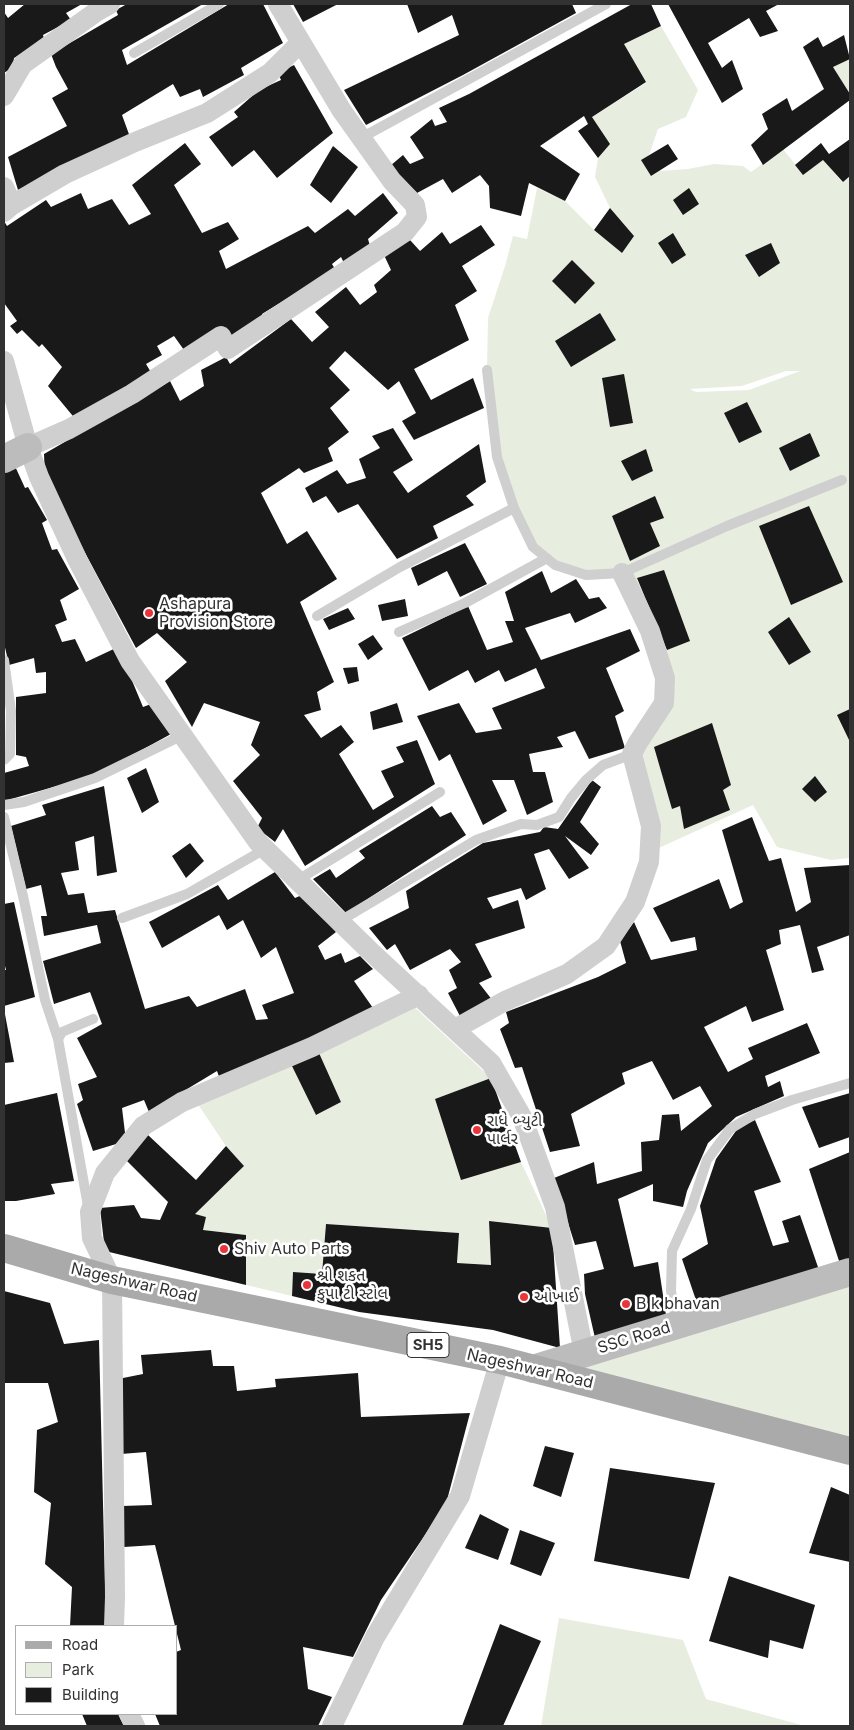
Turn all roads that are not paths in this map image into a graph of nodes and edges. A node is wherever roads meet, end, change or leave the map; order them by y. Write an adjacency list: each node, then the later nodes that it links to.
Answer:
1 (110, 4): 7 (street)
2 (219, 4): 6 (lane)
3 (278, 4): 5 (street)
4 (606, 4): 8 (lane)
5 (301, 42): 8 (street); 10 (street)
6 (134, 53)
7 (4, 96)
8 (361, 138): 13 (street)
9 (4, 187): 10 (street)
10 (8, 208)
11 (4, 360): 13 (street)
12 (487, 370): 16 (lane)
13 (28, 447): 14 (street); 22 (street)
14 (4, 458)
15 (842, 480): 18 (lane)
16 (514, 508): 17 (lane); 19 (lane)
17 (547, 558): 18 (lane); 20 (lane)
18 (622, 573): 23 (street)
19 (317, 616)
20 (399, 632)
21 (4, 660): 24 (lane)
22 (182, 734): 26 (lane); 28 (street)
23 (632, 754): 31 (lane); 34 (street)
24 (4, 760)
25 (440, 792): 29 (lane)
26 (4, 805)
27 (4, 817): 35 (lane)
28 (265, 849): 29 (street); 30 (lane)
29 (298, 880): 31 (street)
30 (122, 918)
31 (340, 921): 32 (street)
32 (419, 995): 34 (street); 37 (street)
33 (93, 1019): 35 (lane)
34 (455, 1030): 42 (street)
35 (58, 1039): 37 (lane)
36 (850, 1082): 41 (lane)
37 (90, 1212): 40 (street)
38 (4, 1248): 40 (main road, Nageshwar Road / SH5)
39 (850, 1272): 41 (street, SSC Road)
40 (112, 1280): 43 (main road, Nageshwar Road / SH5); 46 (street)
41 (677, 1325): 42 (street, SSC Road)
42 (584, 1353): 44 (street, SSC Road)
43 (500, 1360): 44 (main road, Nageshwar Road / SH5); 47 (street)
44 (533, 1369): 45 (main road, Nageshwar Road / SH5)
45 (850, 1451)
46 (114, 1625)
47 (332, 1726)

